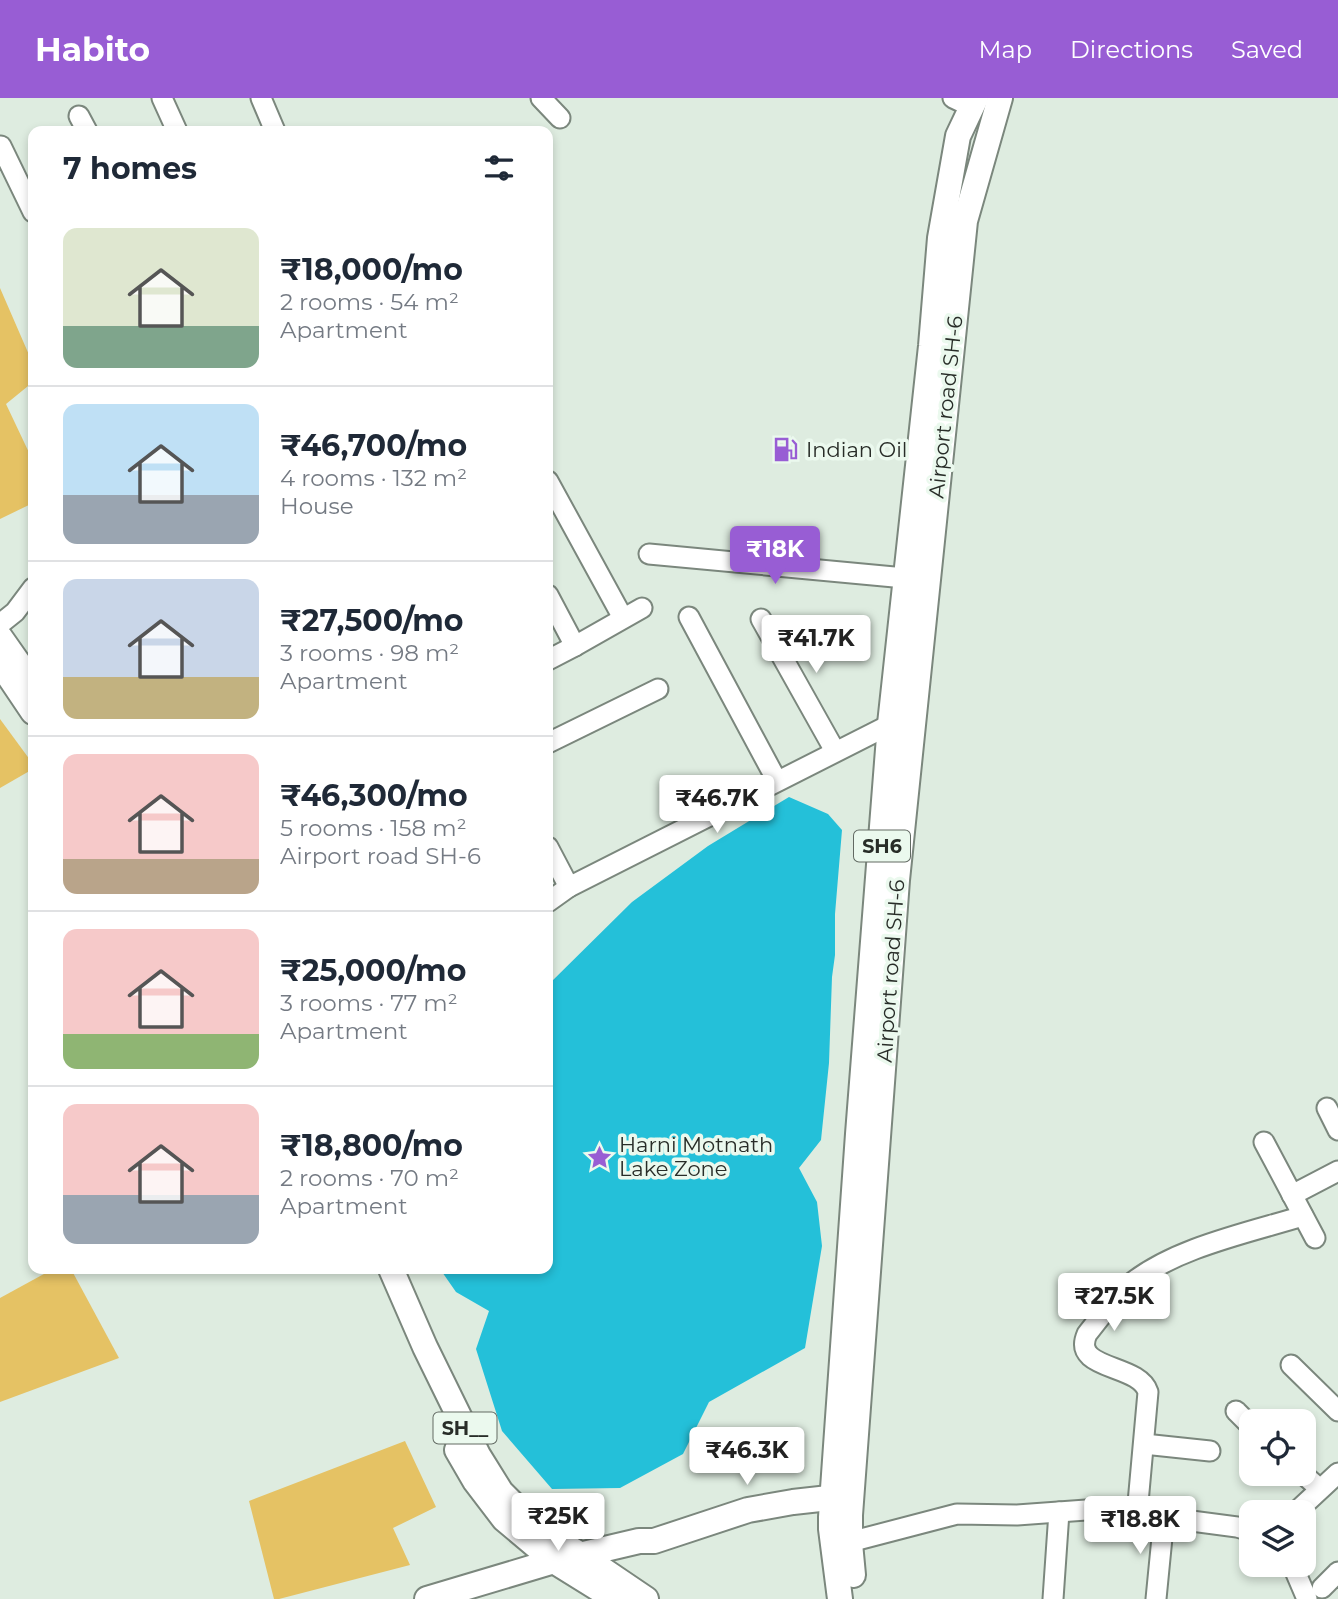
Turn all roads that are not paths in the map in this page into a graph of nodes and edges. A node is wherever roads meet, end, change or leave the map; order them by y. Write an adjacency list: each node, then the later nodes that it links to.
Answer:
1 (162, 98): 7 (street)
2 (261, 98): 8 (street)
3 (541, 98): 6 (street)
4 (1000, 98): 28 (main road, Airport road SH-6 / SH6)
5 (967, 101): 13 (main road, SH6)
6 (560, 118)
7 (175, 126)
8 (273, 126)
9 (1, 146): 10 (street)
10 (28, 202)
11 (553, 490): 18 (street)
12 (649, 554): 13 (street)
13 (905, 578): 29 (main road, SH6)
14 (28, 595): 20 (street)
15 (553, 604): 22 (street)
16 (642, 608): 18 (street)
17 (689, 617): 32 (street)
18 (623, 618): 22 (street)
19 (761, 619): 31 (street)
20 (0, 624)
21 (0, 637): 25 (main road)
22 (575, 646): 23 (street)
23 (553, 657)
24 (0, 663): 27 (main road)
25 (28, 678)
26 (658, 689): 30 (street)
27 (28, 705)
28 (915, 712): 29 (street); 38 (main road, Airport road SH-6 / SH6)
29 (890, 724): 31 (street); 38 (main road, SH6)
30 (553, 741)
31 (835, 751): 32 (street)
32 (777, 781): 34 (street)
33 (553, 857): 34 (street)
34 (569, 887): 35 (street)
35 (553, 898)
36 (1326, 1108): 37 (street)
37 (1338, 1130)
38 (868, 1135): 55 (main road, SH6)
39 (1264, 1142): 41 (street)
40 (1338, 1171): 41 (street)
41 (1292, 1195): 42 (street)
42 (1303, 1216): 43 (street); 50 (street)
43 (1315, 1238)
44 (374, 1274): 62 (main road)
45 (393, 1274): 62 (main road, SH__)
46 (1291, 1365): 48 (street)
47 (1236, 1411): 49 (street)
48 (1338, 1412)
49 (1239, 1414)
50 (1143, 1444): 51 (street); 58 (street)
51 (1210, 1451)
52 (1338, 1473): 54 (street)
53 (1316, 1485): 54 (street)
54 (1321, 1489): 56 (street)
55 (843, 1496): 61 (main road, SH6); 62 (main road)
56 (1309, 1500)
57 (1059, 1512): 58 (street); 61 (street); 72 (street)
58 (1137, 1514): 59 (street)
59 (1164, 1517): 60 (street); 73 (street)
60 (1239, 1528)
61 (842, 1545): 70 (main road, SH6); 71 (main road, SH6)
62 (576, 1564): 66 (main road); 67 (main road); 68 (main road, SH__); 69 (main road, SH__)
63 (1338, 1572): 65 (street)
64 (1302, 1577): 65 (street)
65 (1314, 1594)
66 (427, 1599)
67 (481, 1599)
68 (615, 1599)
69 (646, 1599)
70 (840, 1599)
71 (855, 1599)
72 (1053, 1599)
73 (1156, 1599)

